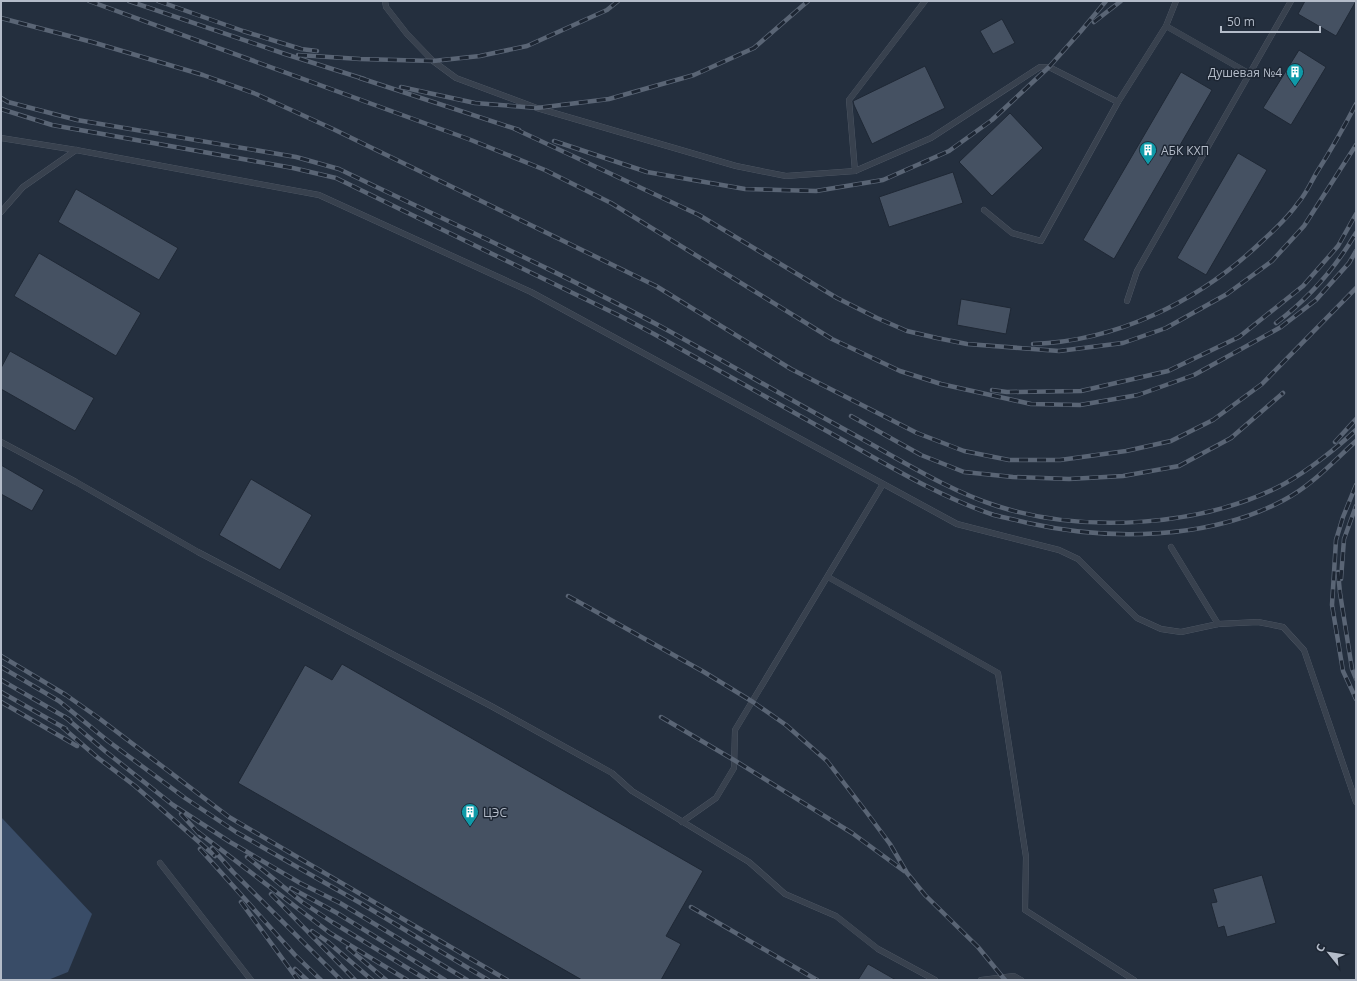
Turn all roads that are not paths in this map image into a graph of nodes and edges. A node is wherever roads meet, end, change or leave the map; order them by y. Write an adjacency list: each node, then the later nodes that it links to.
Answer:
1 (385, 1): 10 (lane)
2 (925, 1): 10 (lane)
3 (1176, 1): 5 (lane)
4 (1291, 1): 6 (lane)
5 (1166, 26): 6 (lane); 7 (lane)
6 (1250, 74): 13 (lane)
7 (1118, 102): 10 (lane); 11 (lane)
8 (1, 138): 9 (lane)
9 (76, 150): 12 (lane); 15 (lane)
10 (855, 171)
11 (984, 210)
12 (1, 212)
13 (1127, 301)
14 (1, 442): 20 (lane)
15 (883, 484): 17 (lane); 18 (lane)
16 (1171, 547): 18 (lane)
17 (828, 577): 20 (lane); 26 (lane)
18 (1218, 624): 19 (lane)
19 (1356, 802)
20 (682, 822): 23 (lane)
21 (160, 863): 22 (lane)
22 (251, 980)
23 (935, 980)
24 (981, 980): 25 (lane)
25 (1021, 980)
26 (1134, 980)

